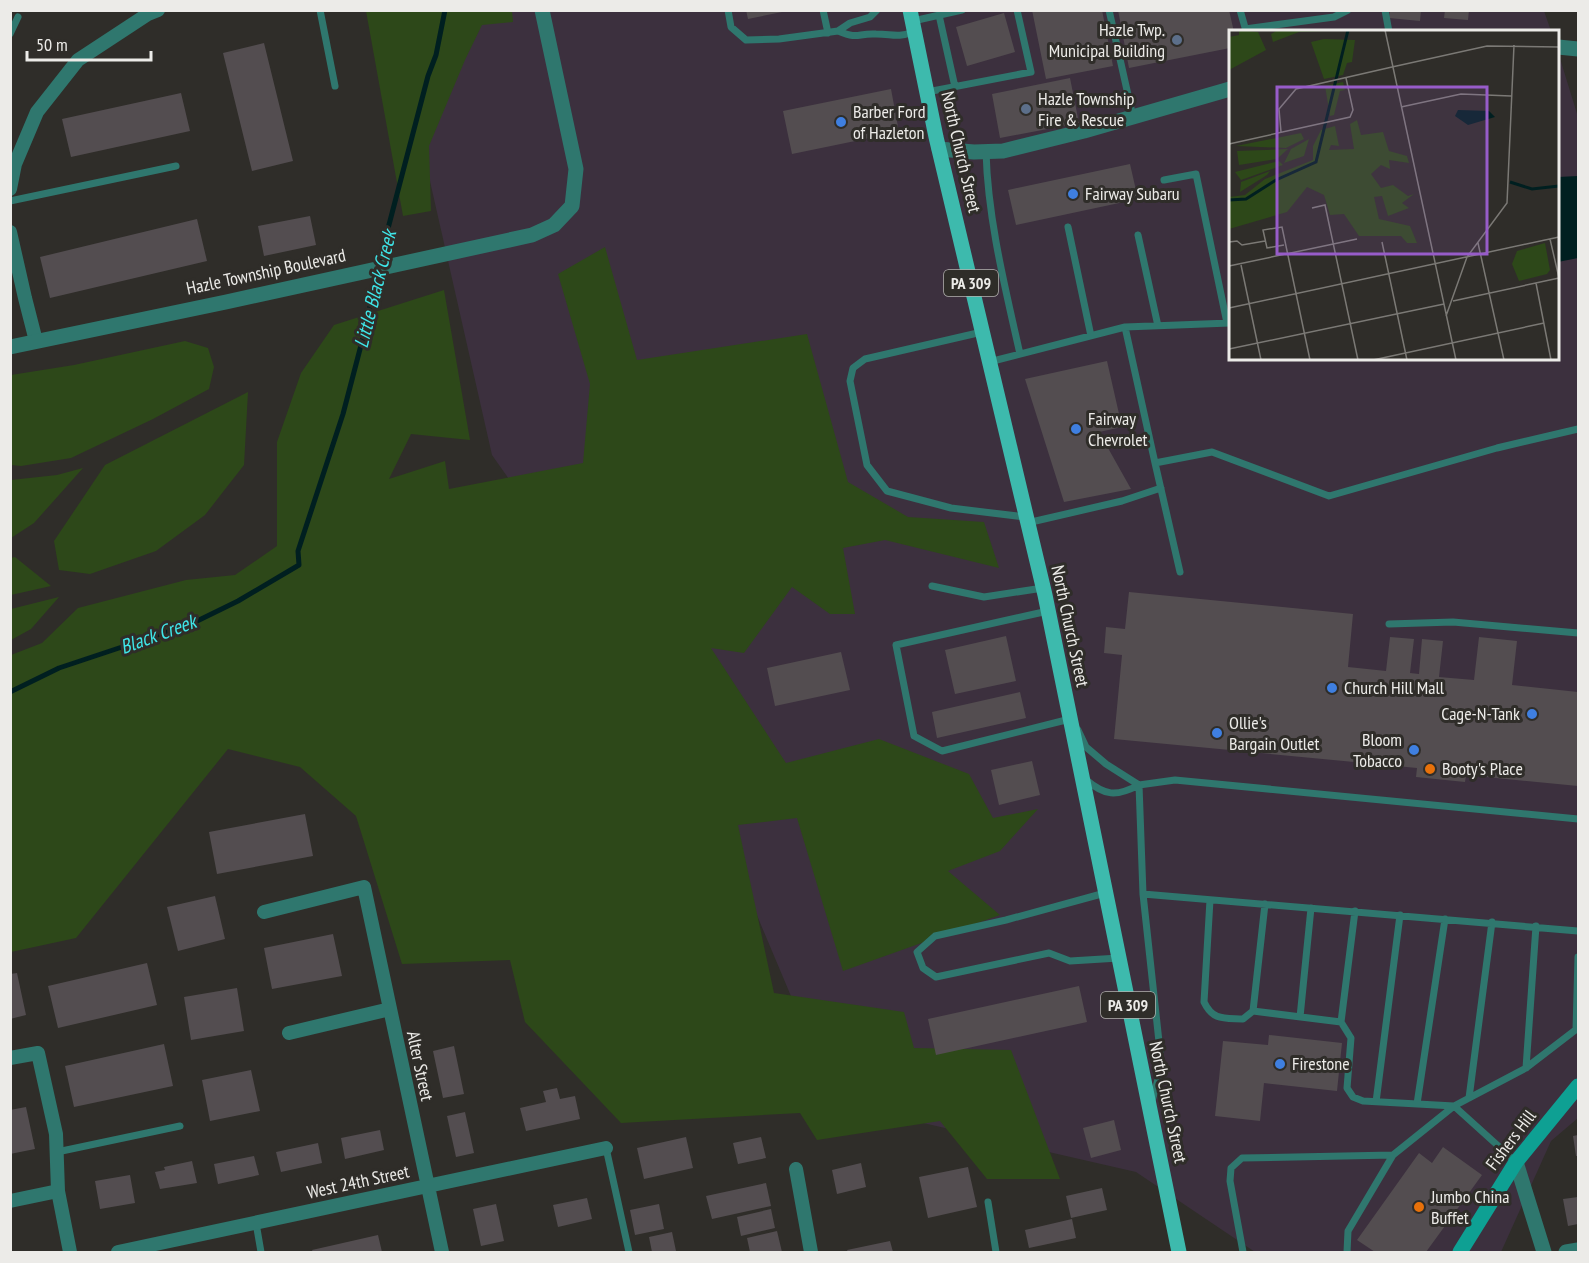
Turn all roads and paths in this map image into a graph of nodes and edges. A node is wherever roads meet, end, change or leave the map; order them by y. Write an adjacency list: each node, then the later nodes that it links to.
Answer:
1 (158, 10): 32 (street)
2 (320, 10): 23 (lane)
3 (542, 10): 42 (street, Hazle Township Boulevard)
4 (728, 10): 19 (lane)
5 (823, 10): 19 (lane)
6 (877, 10): 18 (lane)
7 (962, 10): 13 (lane)
8 (1017, 10): 24 (lane)
9 (1109, 10): 27 (lane)
10 (1240, 10): 16 (lane)
11 (1348, 10): 16 (lane)
12 (1385, 10): 17 (lane)
13 (939, 15): 15 (lane); 24 (lane)
14 (18, 17): 20 (lane)
15 (913, 21): 18 (lane); 26 (main road, North Church Street / PA 309)
16 (1245, 30)
17 (1389, 30)
18 (838, 31): 19 (lane)
19 (828, 33)
20 (10, 34)
21 (1559, 47): 22 (street)
22 (1578, 49)
23 (335, 86)
24 (955, 87): 26 (lane)
25 (1229, 89): 27 (street)
26 (927, 92): 28 (main road, North Church Street / PA 309)
27 (1133, 117): 29 (street)
28 (939, 149): 29 (street); 40 (main road, North Church Street / PA 309)
29 (986, 152): 44 (lane)
30 (176, 166): 33 (lane)
31 (1164, 180): 37 (lane)
32 (11, 186)
33 (10, 201)
34 (1068, 227): 41 (lane)
35 (10, 232): 42 (street)
36 (1138, 235): 38 (lane)
37 (1229, 323): 38 (lane)
38 (1158, 326): 39 (lane)
39 (1125, 327): 41 (lane); 47 (lane)
40 (982, 332): 45 (main road, North Church Street / PA 309); 49 (lane)
41 (1091, 336): 44 (lane)
42 (36, 341): 43 (street, Hazle Township Boulevard)
43 (10, 346)
44 (1020, 354): 45 (lane)
45 (989, 362): 49 (main road, North Church Street / PA 309)
46 (1578, 429): 47 (lane)
47 (1155, 463): 48 (lane)
48 (1161, 488): 49 (lane); 50 (lane)
49 (1026, 520): 52 (main road, North Church Street / PA 309)
50 (1180, 572)
51 (932, 586): 52 (lane)
52 (1044, 591): 53 (main road, North Church Street / PA 309)
53 (1048, 611): 56 (main road, North Church Street / PA 309); 56 (lane)
54 (1389, 624): 55 (lane)
55 (1578, 633)
56 (1069, 713): 57 (main road, North Church Street / PA 309); 58 (lane)
57 (1081, 775): 58 (lane); 60 (main road, North Church Street / PA 309)
58 (1139, 785): 59 (lane); 61 (lane)
59 (1578, 819)
60 (1105, 893): 73 (main road, North Church Street / PA 309); 73 (lane)
61 (1143, 894): 62 (lane); 87 (lane)
62 (1210, 900): 63 (lane); 75 (lane)
63 (1265, 904): 64 (lane); 75 (lane)
64 (1311, 908): 65 (lane); 76 (lane)
65 (1355, 911): 67 (lane); 77 (lane)
66 (264, 912): 74 (street, Alter Street)
67 (1400, 915): 68 (lane); 84 (lane)
68 (1445, 919): 69 (lane); 85 (lane)
69 (1492, 922): 70 (lane); 83 (lane)
70 (1536, 926): 71 (lane); 81 (lane)
71 (1578, 931)
72 (1578, 957): 78 (lane)
73 (1119, 958): 87 (main road, North Church Street / PA 309)
74 (390, 1009): 79 (street); 94 (street, Alter Street)
75 (1253, 1011): 76 (lane)
76 (1299, 1017): 77 (lane)
77 (1341, 1022): 84 (lane)
78 (1577, 1029): 81 (lane)
79 (289, 1034)
80 (10, 1058): 90 (street)
81 (1526, 1068): 83 (lane)
82 (1578, 1086): 92 (main road, Fishers Hill)
83 (1469, 1098): 86 (lane)
84 (1376, 1102): 85 (lane)
85 (1417, 1104): 86 (lane)
86 (1454, 1106): 91 (lane); 92 (lane)
87 (1150, 1108): 107 (main road, North Church Street / PA 309)
88 (180, 1126): 90 (lane)
89 (606, 1148): 94 (street, West 24th Street); 104 (lane)
90 (57, 1152): 95 (street)
91 (1393, 1155): 108 (lane); 109 (lane)
92 (1516, 1162): 110 (main road, Fishers Hill); 111 (street)
93 (796, 1169): 105 (street)
94 (428, 1186): 98 (street, West 24th Street); 103 (street, Alter Street)
95 (58, 1191): 96 (street); 100 (street)
96 (10, 1201)
97 (988, 1202): 106 (lane)
98 (255, 1222): 101 (street, West 24th Street); 102 (lane)
99 (1578, 1250): 112 (street)
100 (70, 1252)
101 (118, 1252)
102 (261, 1252)
103 (442, 1252)
104 (629, 1252)
105 (811, 1252)
106 (996, 1252)
107 (1179, 1252)
108 (1244, 1252)
109 (1347, 1252)
110 (1460, 1252)
111 (1544, 1252)
112 (1566, 1252)

